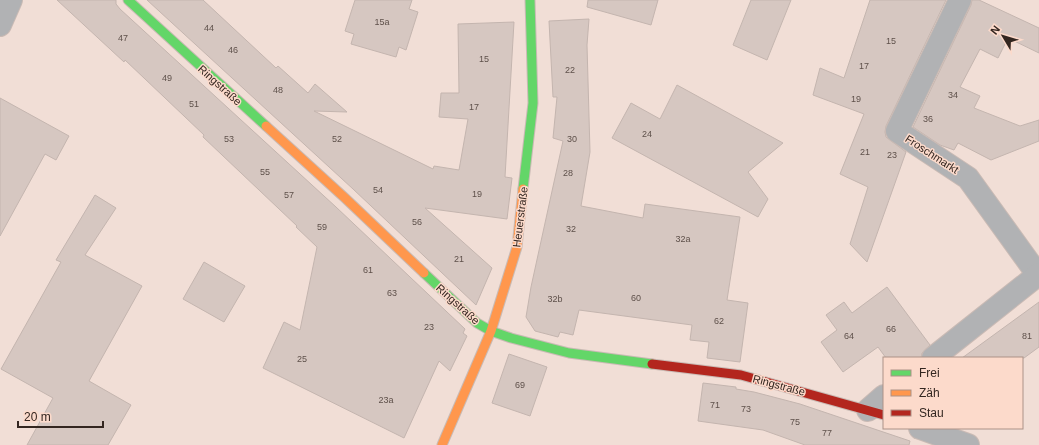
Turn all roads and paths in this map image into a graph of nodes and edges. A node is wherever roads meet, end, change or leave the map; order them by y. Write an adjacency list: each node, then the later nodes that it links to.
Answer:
1 (11, 0): 5 (street)
2 (128, 0): 7 (street, Ringstraße)
3 (530, 0): 7 (street, Heuerstraße)
4 (960, 0): 6 (street, Froschmarkt)
5 (0, 25)
6 (1038, 274): 8 (street)
7 (491, 331): 9 (street, Ringstraße); 11 (street, Heuerstraße)
8 (934, 357)
9 (879, 407)
10 (923, 429): 12 (street)
11 (442, 445)
12 (968, 445)

